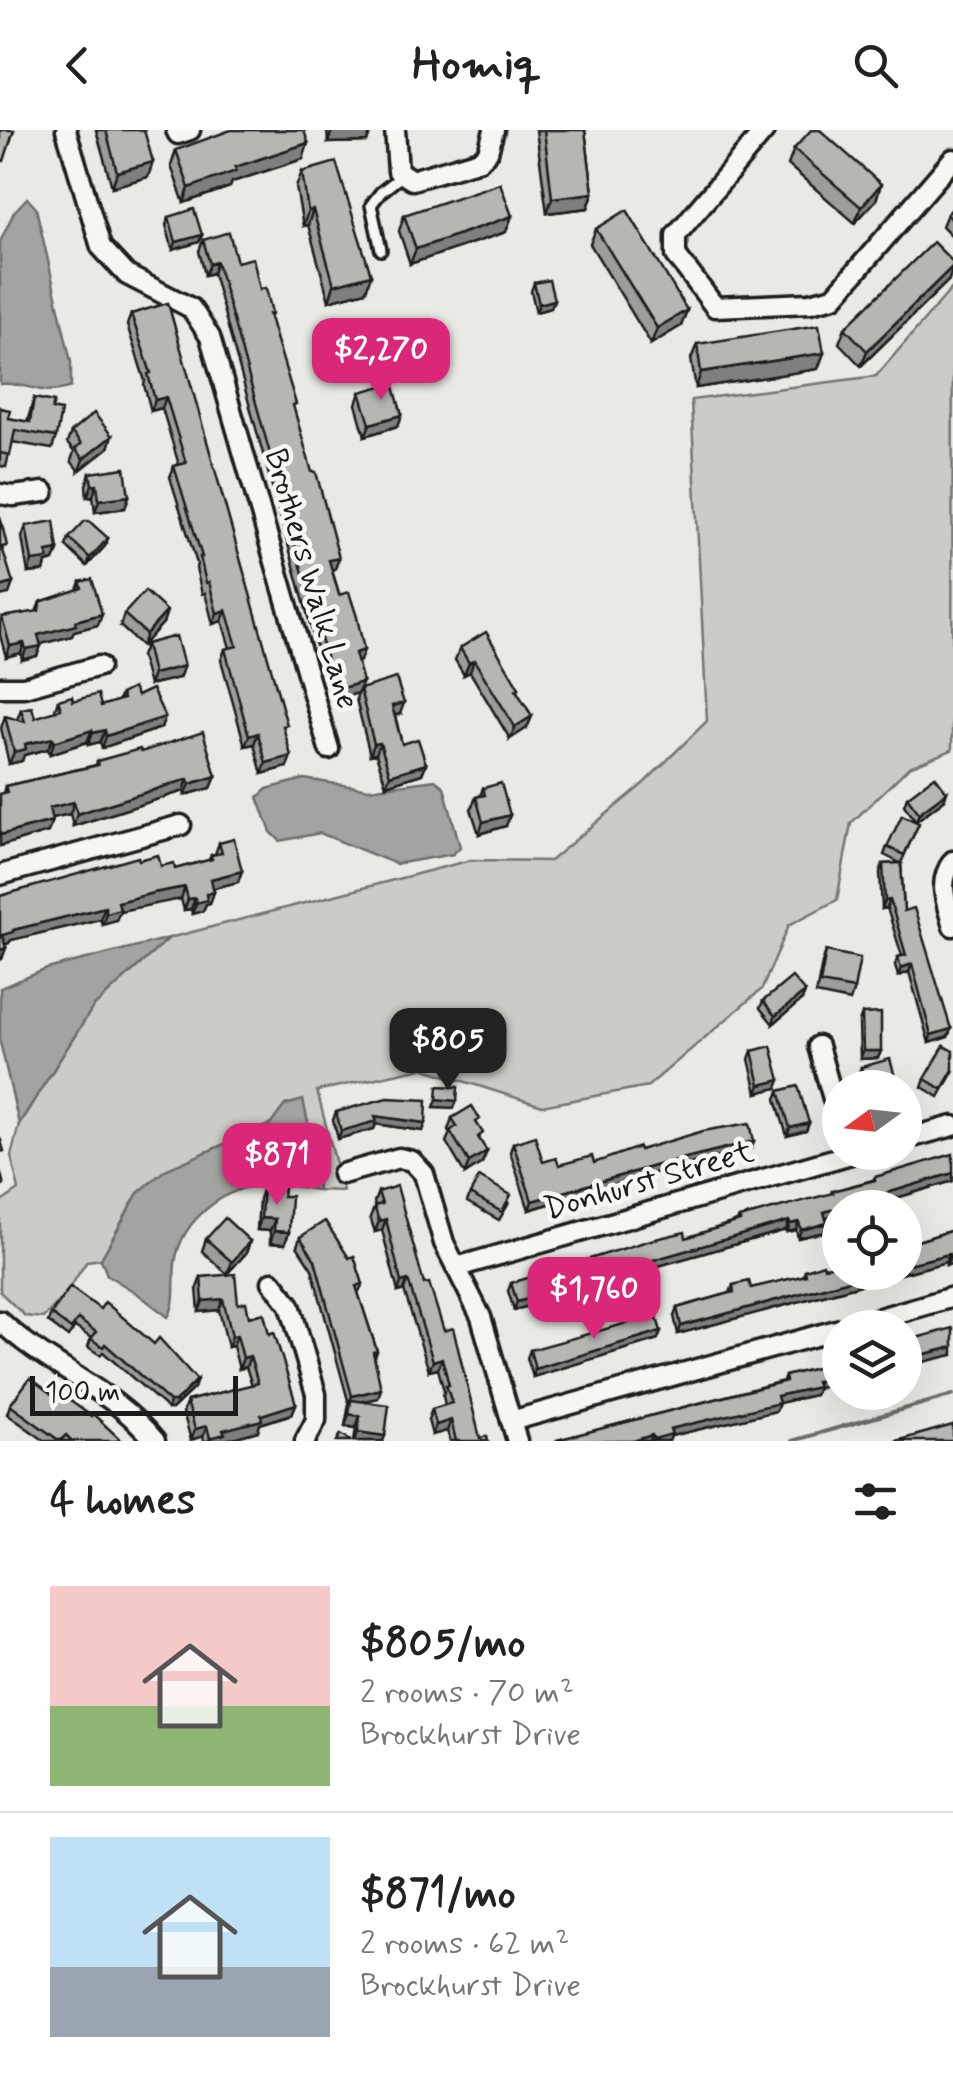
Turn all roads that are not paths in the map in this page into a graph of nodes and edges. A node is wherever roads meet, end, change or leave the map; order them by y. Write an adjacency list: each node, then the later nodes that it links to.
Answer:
1 (66, 130): 14 (street, Brothers Walk Lane)
2 (176, 130): 3 (street)
3 (190, 130)
4 (395, 130): 8 (street)
5 (494, 130): 8 (street)
6 (765, 130): 7 (street)
7 (953, 159)
8 (404, 174): 9 (lane)
9 (381, 250)
10 (44, 492): 11 (street)
11 (0, 494)
12 (99, 666): 13 (street)
13 (0, 686)
14 (329, 749)
15 (181, 825): 17 (street)
16 (953, 861): 18 (street)
17 (0, 875)
18 (953, 926)
19 (818, 1046): 20 (street)
20 (825, 1070)
21 (953, 1126): 22 (street)
22 (922, 1134)
23 (822, 1162): 25 (street, Donhurst Street)
24 (342, 1174): 25 (street)
25 (456, 1267): 31 (street)
26 (272, 1282): 33 (street)
27 (953, 1298): 28 (street)
28 (909, 1310)
29 (0, 1321): 32 (street)
30 (822, 1334): 31 (street)
31 (511, 1421): 34 (street)
32 (155, 1441)
33 (305, 1441)
34 (517, 1441)

